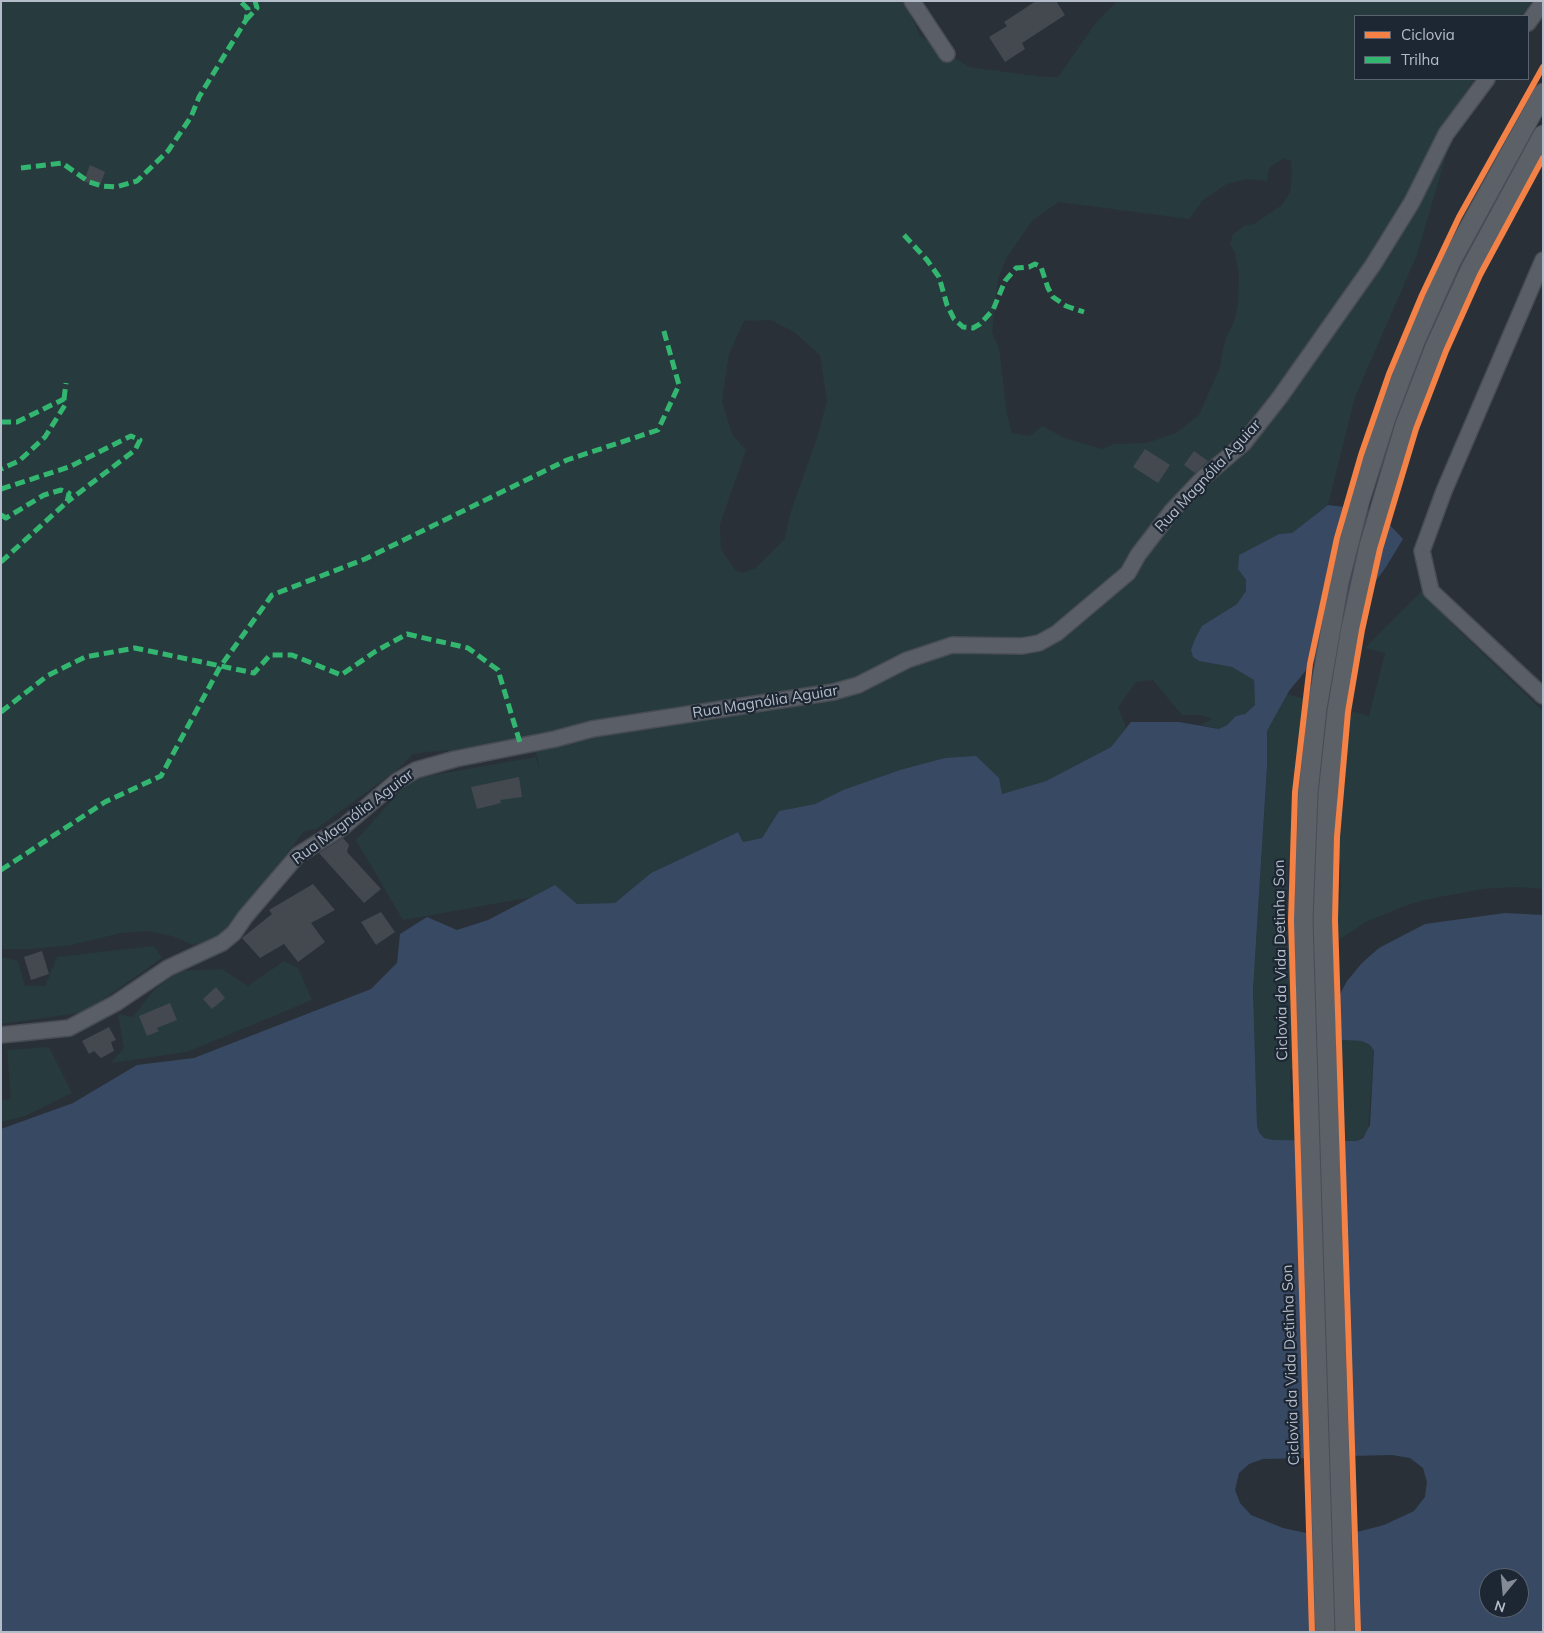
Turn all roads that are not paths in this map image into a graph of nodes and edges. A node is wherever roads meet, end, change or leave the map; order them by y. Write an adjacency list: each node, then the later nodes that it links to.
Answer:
1 (912, 1): 4 (street)
2 (1543, 2): 3 (street)
3 (1529, 22)
4 (947, 54)
5 (1486, 80): 10 (street, Rua Magnólia Aguiar)
6 (1543, 93): 11 (main road)
7 (1543, 135): 12 (main road)
8 (1543, 260): 9 (street)
9 (1543, 696)
10 (1, 1034)
11 (1325, 1632)
12 (1345, 1632)

